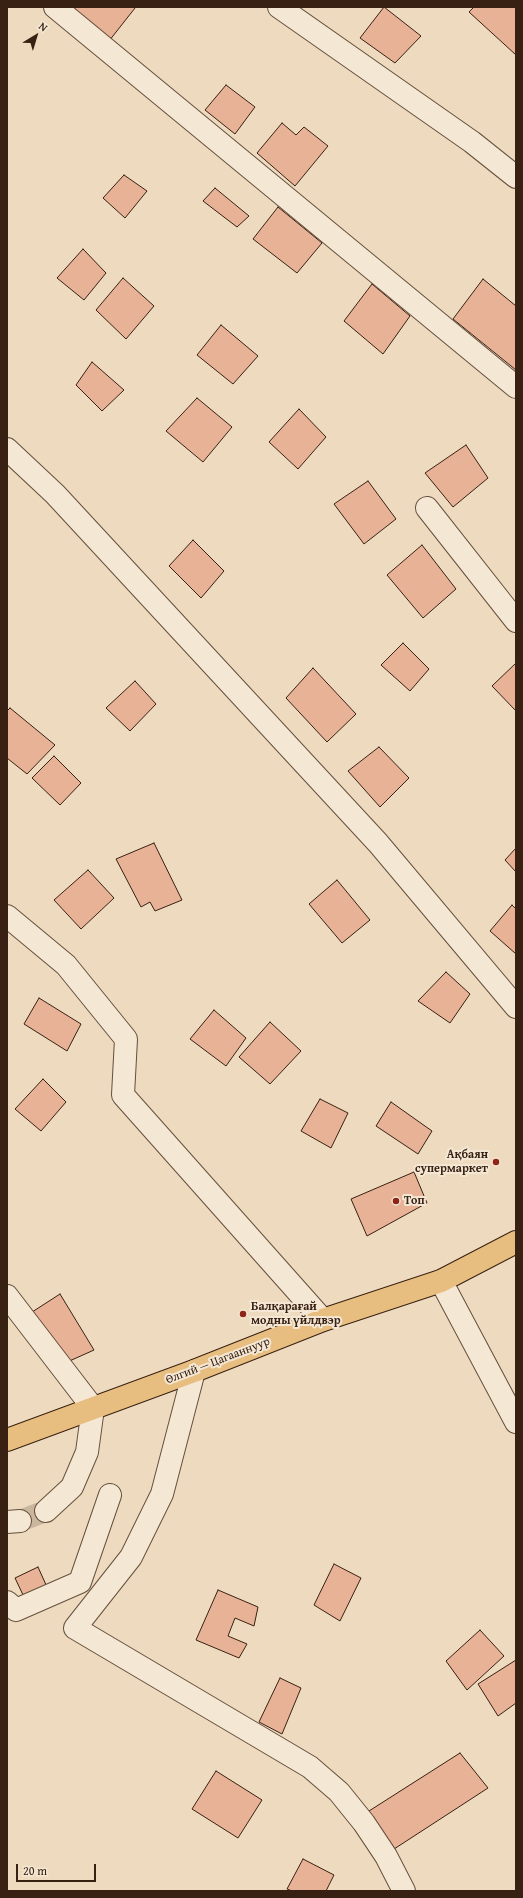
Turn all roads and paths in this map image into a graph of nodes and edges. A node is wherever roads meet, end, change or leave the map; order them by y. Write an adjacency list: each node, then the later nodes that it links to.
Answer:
1 (55, 7): 4 (street)
2 (279, 7): 3 (street)
3 (516, 177)
4 (516, 387)
5 (7, 449): 9 (street)
6 (427, 508): 7 (street)
7 (516, 621)
8 (7, 916): 13 (street)
9 (516, 1007)
10 (516, 1242): 11 (highway, Өлгий — Цагааннуур)
11 (441, 1281): 13 (highway, Өлгий — Цагааннуур); 16 (street)
12 (7, 1296): 15 (street)
13 (323, 1320): 14 (highway, Өлгий — Цагааннуур)
14 (194, 1371): 15 (highway, Өлгий — Цагааннуур); 21 (street)
15 (94, 1408): 17 (highway, Өлгий — Цагааннуур); 19 (street)
16 (516, 1422)
17 (7, 1440)
18 (110, 1495): 20 (street)
19 (46, 1511)
20 (7, 1602)
21 (404, 1891)

